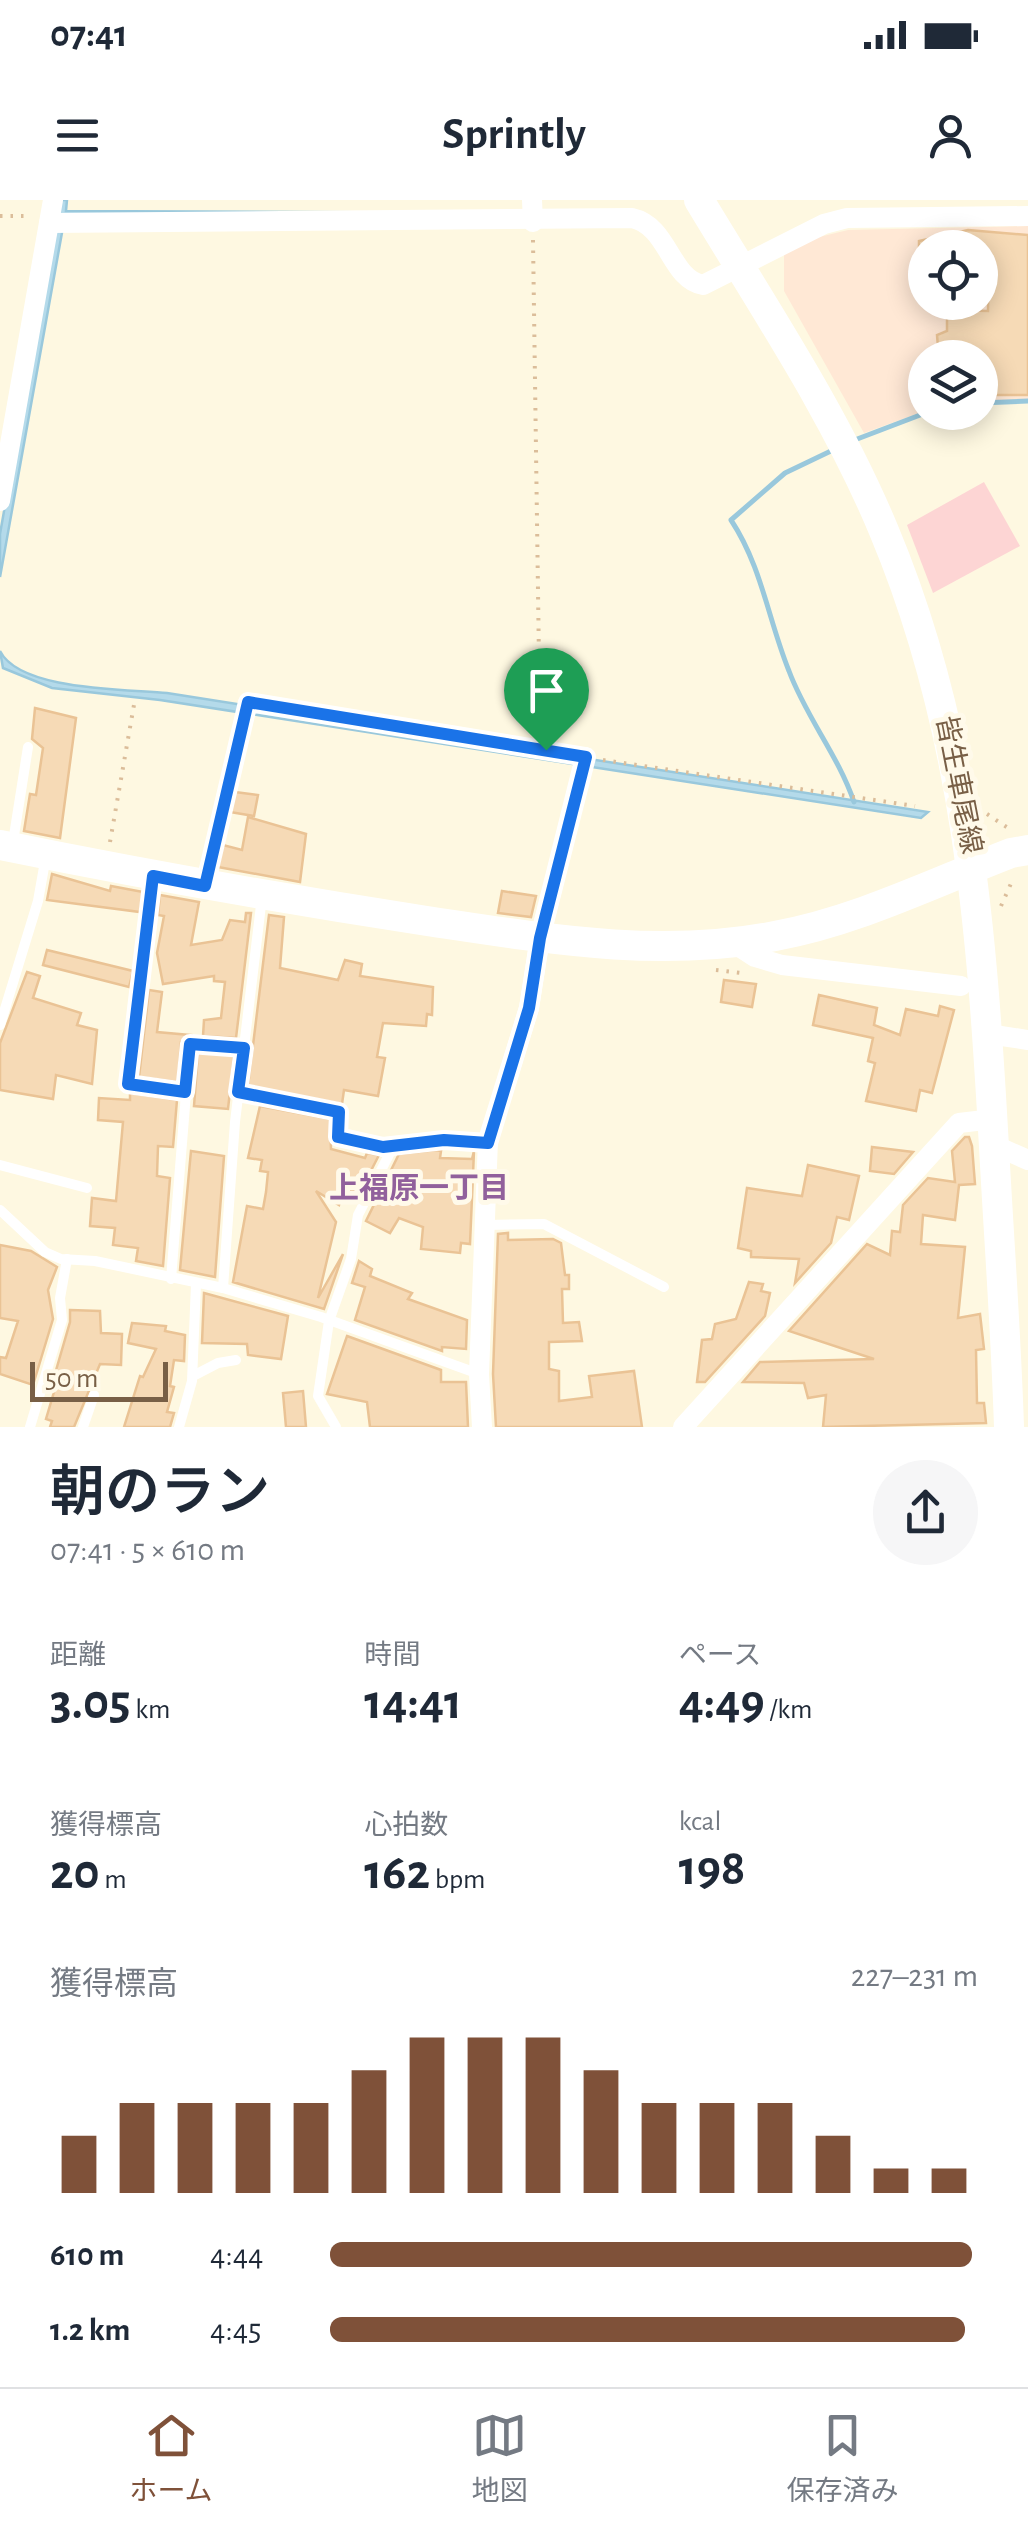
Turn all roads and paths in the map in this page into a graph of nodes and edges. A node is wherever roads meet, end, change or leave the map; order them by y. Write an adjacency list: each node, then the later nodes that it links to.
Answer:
1 (532, 200): 6 (street)
2 (700, 200): 7 (main road, 皆生車尾線)
3 (55, 215): 4 (path); 6 (street); 8 (street)
4 (0, 216)
5 (1028, 216): 7 (street)
6 (532, 222): 7 (street); 11 (path)
7 (740, 267): 19 (main road, 皆生車尾線)
8 (0, 502)
9 (135, 699): 18 (path)
10 (28, 747): 15 (lane)
11 (546, 750): 12 (path); 13 (path)
12 (584, 766): 14 (path); 24 (street)
13 (228, 787): 21 (lane)
14 (915, 806)
15 (6, 847): 16 (main road)
16 (47, 855): 18 (main road); 27 (lane)
17 (1025, 861): 19 (main road); 23 (path)
18 (105, 866): 20 (main road)
19 (974, 867): 25 (main road); 28 (main road, 皆生車尾線)
20 (153, 876): 21 (main road); 31 (lane)
21 (205, 886): 22 (main road)
22 (262, 896): 24 (main road); 30 (lane)
23 (1001, 920)
24 (540, 938): 25 (main road); 34 (street)
25 (732, 942): 26 (street)
26 (961, 986)
27 (0, 1026)
28 (988, 1034): 29 (street); 33 (main road, 皆生車尾線)
29 (1028, 1040)
30 (244, 1048): 31 (lane); 32 (lane)
31 (185, 1092): 42 (lane)
32 (238, 1092): 35 (lane); 45 (lane)
33 (993, 1132): 36 (street); 56 (street); 57 (main road, 皆生車尾線)
34 (488, 1143): 35 (lane); 40 (street)
35 (393, 1146): 46 (lane)
36 (1028, 1160)
37 (0, 1165): 38 (lane)
38 (87, 1188)
39 (0, 1210): 41 (lane)
40 (484, 1225): 44 (lane); 48 (street)
41 (67, 1259): 42 (lane); 51 (lane)
42 (171, 1279): 43 (lane)
43 (196, 1284): 45 (lane); 49 (lane)
44 (664, 1287)
45 (222, 1288): 46 (lane)
46 (329, 1321): 48 (lane); 54 (lane)
47 (236, 1360): 49 (lane)
48 (479, 1374): 55 (street)
49 (193, 1376): 53 (lane)
50 (94, 1395): 52 (lane)
51 (30, 1427)
52 (83, 1427)
53 (178, 1427)
54 (336, 1427)
55 (482, 1427)
56 (683, 1427)
57 (1009, 1427)

